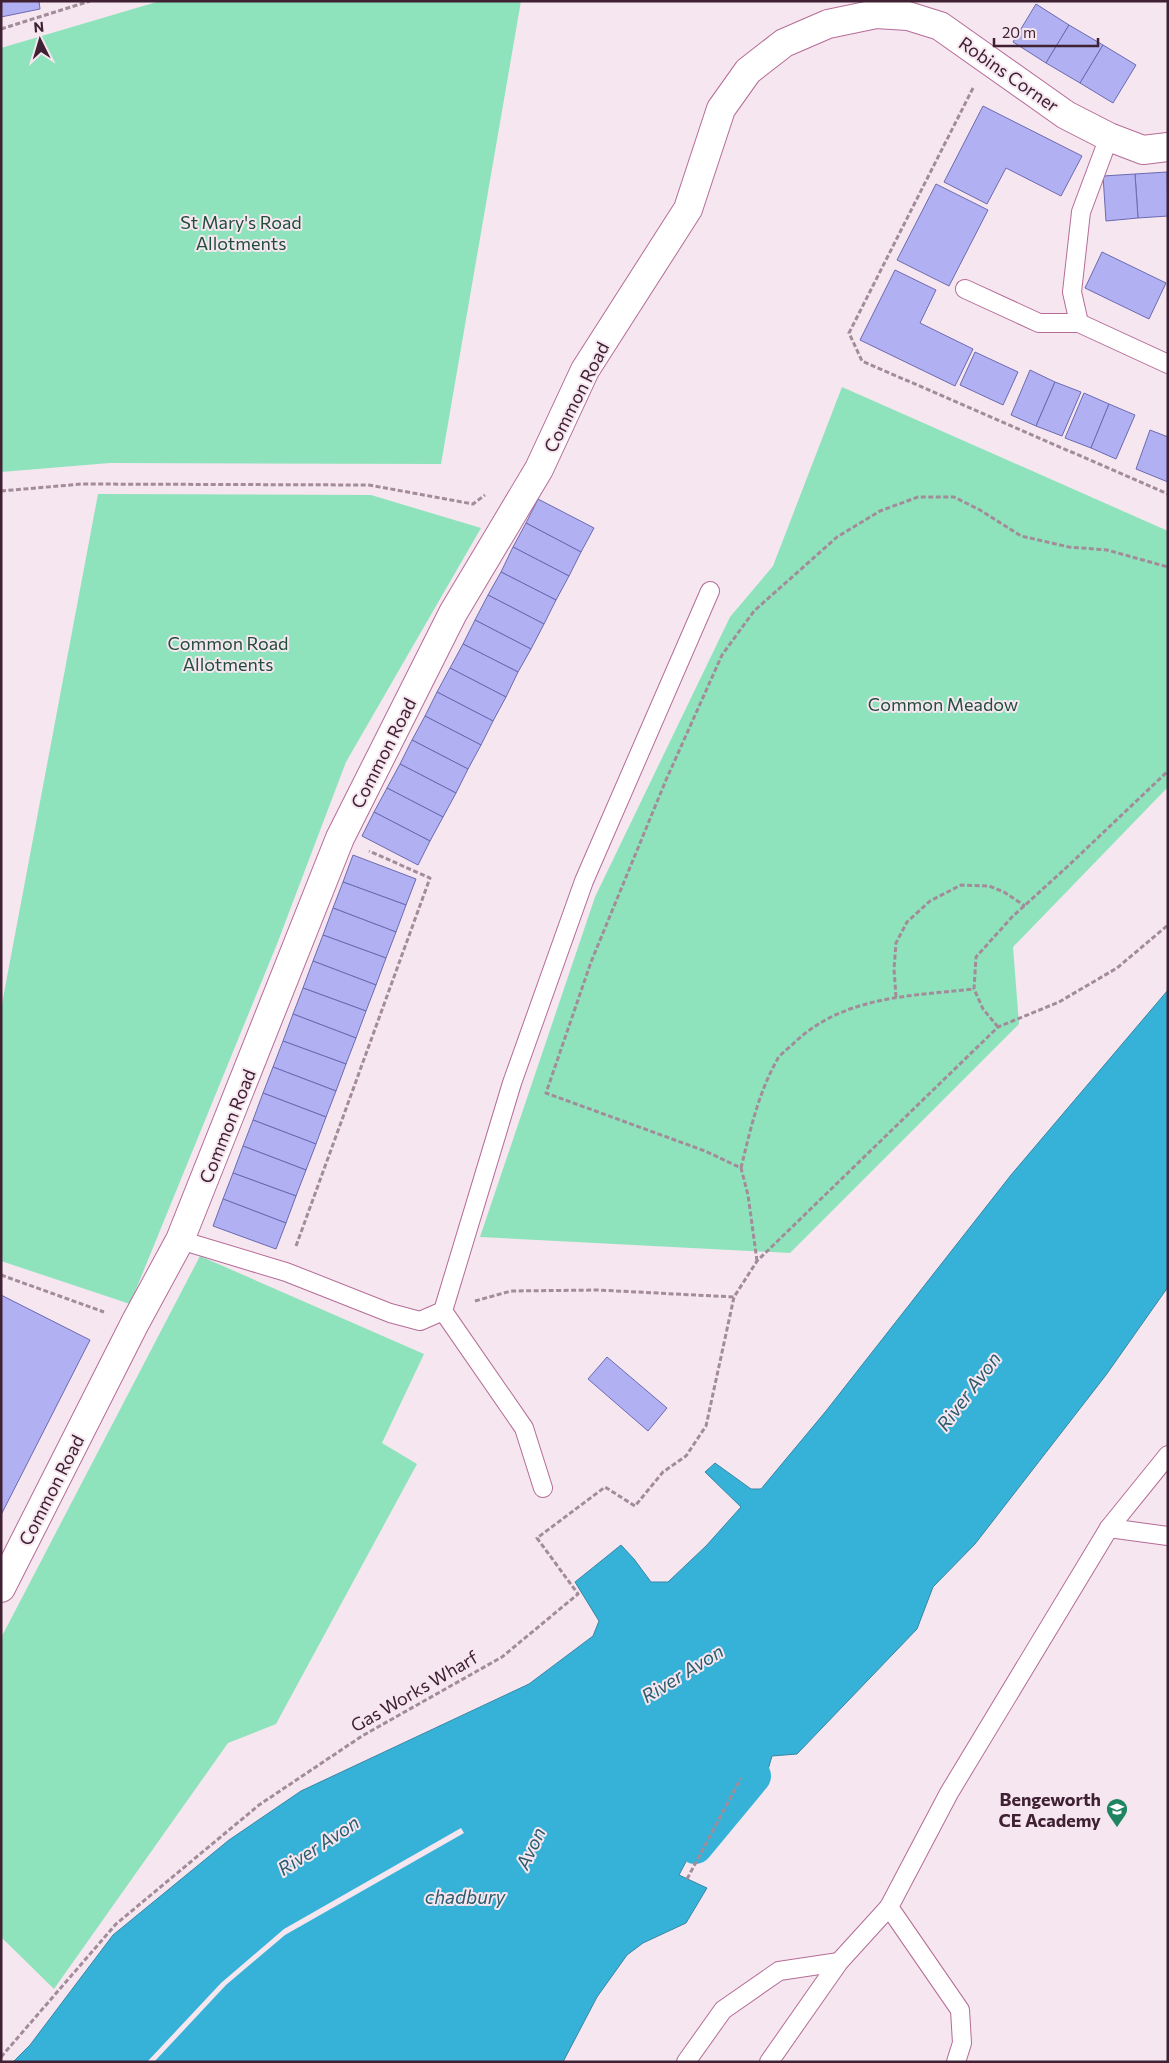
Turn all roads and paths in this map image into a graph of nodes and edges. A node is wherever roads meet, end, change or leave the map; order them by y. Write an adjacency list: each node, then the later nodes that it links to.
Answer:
1 (90, 1): 3 (path)
2 (878, 7): 4 (street, Robins Corner); 14 (street, Common Road)
3 (1, 29)
4 (1109, 137): 5 (street, Robins Corner); 7 (lane)
5 (1168, 147)
6 (965, 289): 7 (lane)
7 (1079, 323): 8 (lane)
8 (1168, 364)
9 (1, 491): 10 (path)
10 (473, 504)
11 (1168, 567): 20 (path)
12 (710, 591): 26 (lane)
13 (1168, 771): 15 (path)
14 (340, 838): 21 (street, Common Road); 23 (path)
15 (1025, 906): 17 (path); 18 (path)
16 (1168, 924): 19 (path)
17 (974, 989): 18 (path); 19 (path)
18 (896, 997): 20 (path)
19 (998, 1027): 22 (path)
20 (741, 1168): 22 (path)
21 (180, 1240): 23 (lane); 27 (street, Common Road)
22 (758, 1261): 25 (path)
23 (286, 1272): 26 (lane)
24 (1, 1275): 27 (path)
25 (734, 1297): 26 (path); 37 (path, Gas Works Wharf)
26 (443, 1310): 29 (lane)
27 (135, 1323): 32 (street, Common Road)
28 (1168, 1455): 30 (lane)
29 (543, 1488)
30 (1109, 1528): 31 (lane); 35 (lane)
31 (1168, 1536)
32 (1, 1588)
33 (741, 1778): 34 (path)
34 (687, 1879)
35 (889, 1907): 36 (lane); 40 (lane)
36 (839, 1962): 38 (lane); 39 (lane)
37 (1, 2057)
38 (686, 2062)
39 (769, 2062)
40 (956, 2062)

